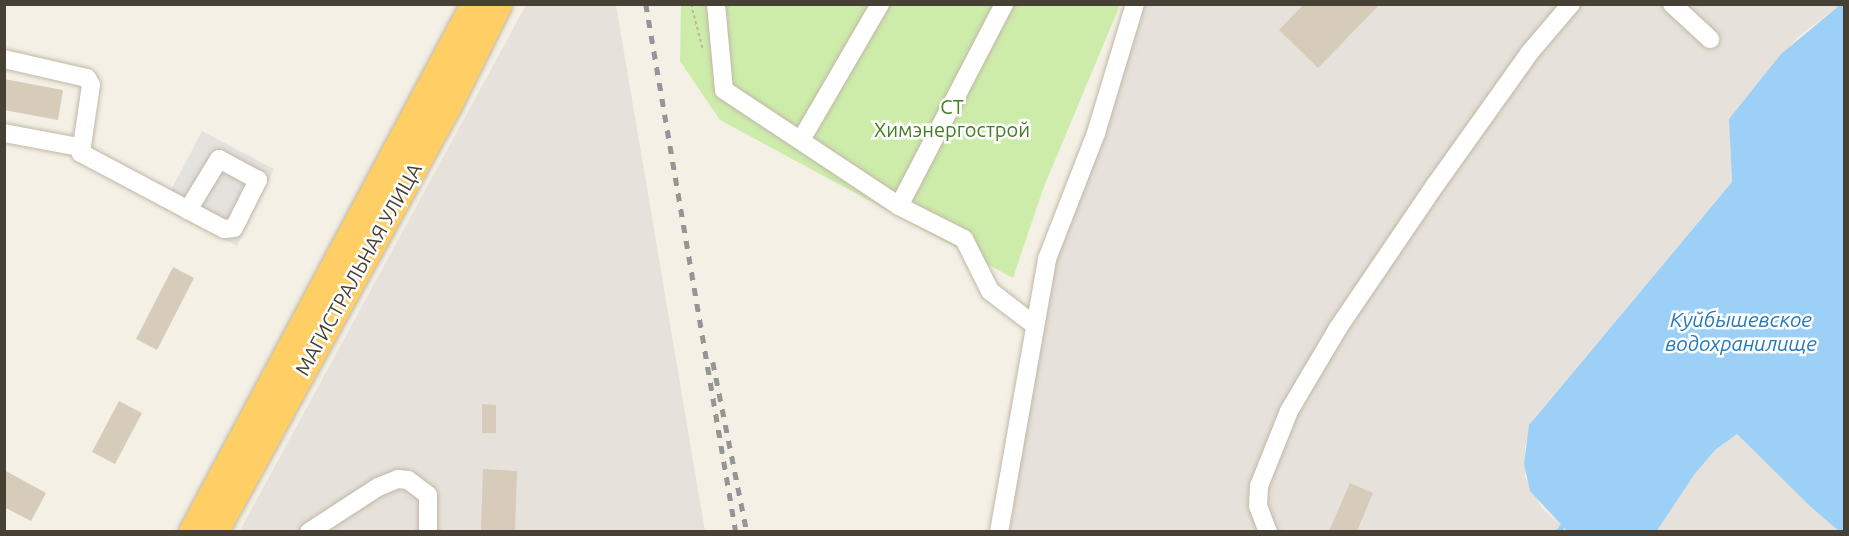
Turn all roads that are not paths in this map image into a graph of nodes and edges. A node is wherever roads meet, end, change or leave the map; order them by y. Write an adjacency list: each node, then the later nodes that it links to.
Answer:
1 (474, 4): 17 (highway, МАГИСТРАЛЬНАЯ УЛИЦА)
2 (498, 4): 18 (highway, МАГИСТРАЛЬНАЯ УЛИЦА)
3 (716, 4): 12 (street)
4 (880, 4): 12 (street)
5 (1004, 4): 14 (street)
6 (1135, 4): 16 (street)
7 (1571, 4): 22 (street)
8 (1672, 4): 9 (street)
9 (1710, 39)
10 (4, 59): 13 (street)
11 (4, 133): 13 (street)
12 (801, 140): 14 (street)
13 (79, 147): 15 (street)
14 (899, 206): 16 (street)
15 (188, 210)
16 (1033, 324): 21 (street)
17 (192, 531)
18 (214, 531)
19 (309, 531): 20 (street)
20 (428, 531)
21 (999, 531)
22 (1268, 531)

